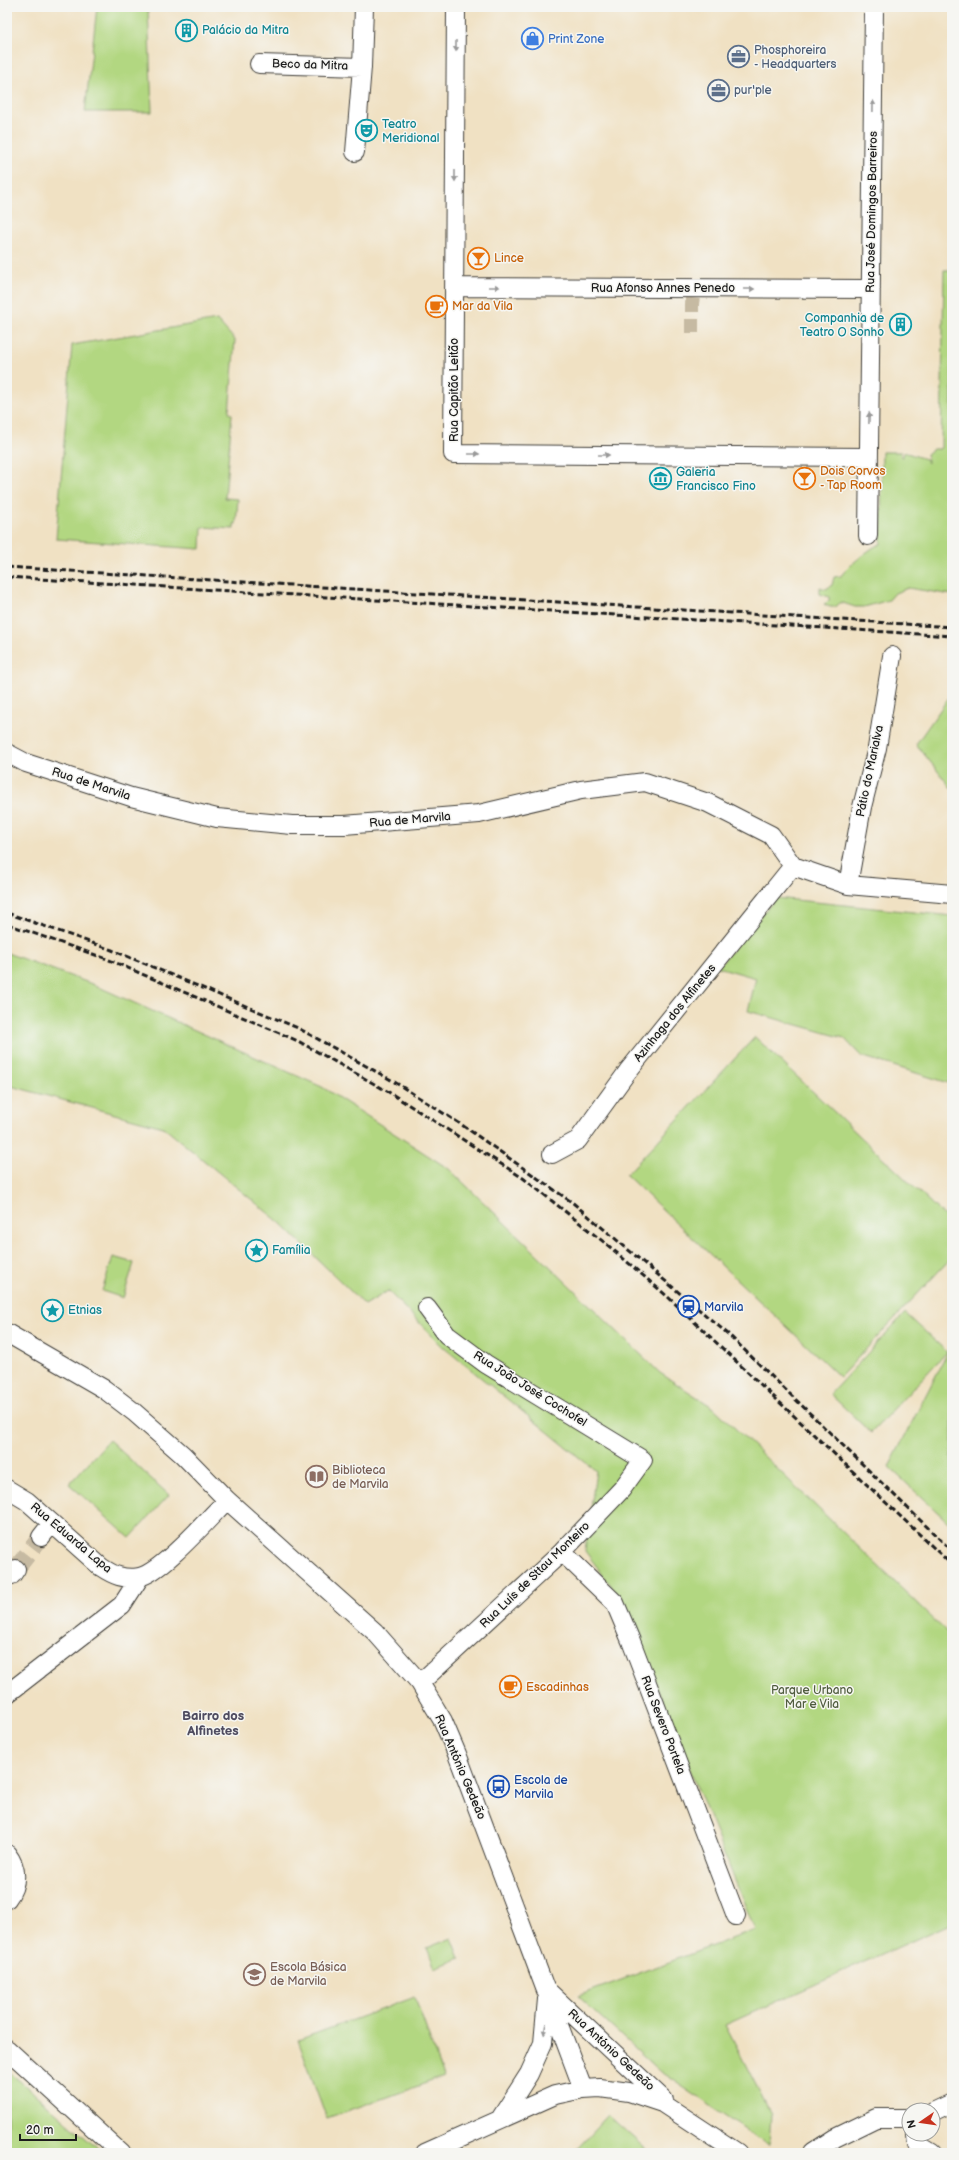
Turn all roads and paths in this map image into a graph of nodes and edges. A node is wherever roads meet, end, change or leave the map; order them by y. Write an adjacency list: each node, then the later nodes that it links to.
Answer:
1 (364, 7): 5 (street, Beco da Mitra)
2 (456, 7): 7 (street, Rua Capitão Leitão, one-way to 7)
3 (874, 7): 8 (street, Rua José Domingos Barreiros, one-way to 3)
4 (259, 64): 5 (street, Beco da Mitra)
5 (362, 67): 6 (street, Beco da Mitra)
6 (354, 152)
7 (454, 287): 8 (street, Rua Afonso Annes Penedo, one-way to 8); 9 (street, Rua Capitão Leitão, one-way to 9)
8 (871, 289): 9 (street, Rua José Domingos Barreiros, one-way to 8)
9 (869, 457): 10 (street, Rua José Domingos Barreiros)
10 (868, 536)
11 (892, 656): 14 (street, Pátio do Marialva)
12 (7, 753): 13 (street, Rua de Marvila)
13 (793, 866): 14 (street); 16 (street, Azinhaga dos Alfinetes)
14 (848, 885): 15 (street)
15 (952, 894)
16 (552, 1154)
17 (427, 1308): 19 (street, Rua João José Cochofel)
18 (7, 1333): 21 (street, Rua António Gedeão)
19 (643, 1460): 24 (street, Rua Luís de Sttau Monteiro)
20 (7, 1489): 22 (street, Rua Eduarda Lapa)
21 (228, 1500): 25 (street, Rua Eduarda Lapa); 26 (street, Rua António Gedeão)
22 (52, 1523): 23 (street); 25 (street, Rua Eduarda Lapa)
23 (41, 1536)
24 (562, 1552): 26 (street, Rua Luís de Sttau Monteiro); 30 (street, Rua Severo Portela)
25 (140, 1577): 27 (street)
26 (420, 1683): 31 (street, Rua António Gedeão)
27 (7, 1694)
28 (7, 1854): 29 (street)
29 (7, 1899)
30 (736, 1916)
31 (547, 1990): 33 (street, Rua António Gedeão); 36 (street, Rua António Gedeão); 38 (street, Rua António Gedeão, one-way to 38)
32 (7, 2049): 40 (street)
33 (584, 2089): 36 (street); 38 (street)
34 (952, 2103): 35 (street)
35 (941, 2108)
36 (674, 2110): 42 (street)
37 (901, 2118): 43 (street)
38 (500, 2119): 41 (street)
39 (917, 2142): 44 (street)
40 (121, 2153)
41 (425, 2153)
42 (738, 2153)
43 (812, 2153)
44 (932, 2153)

